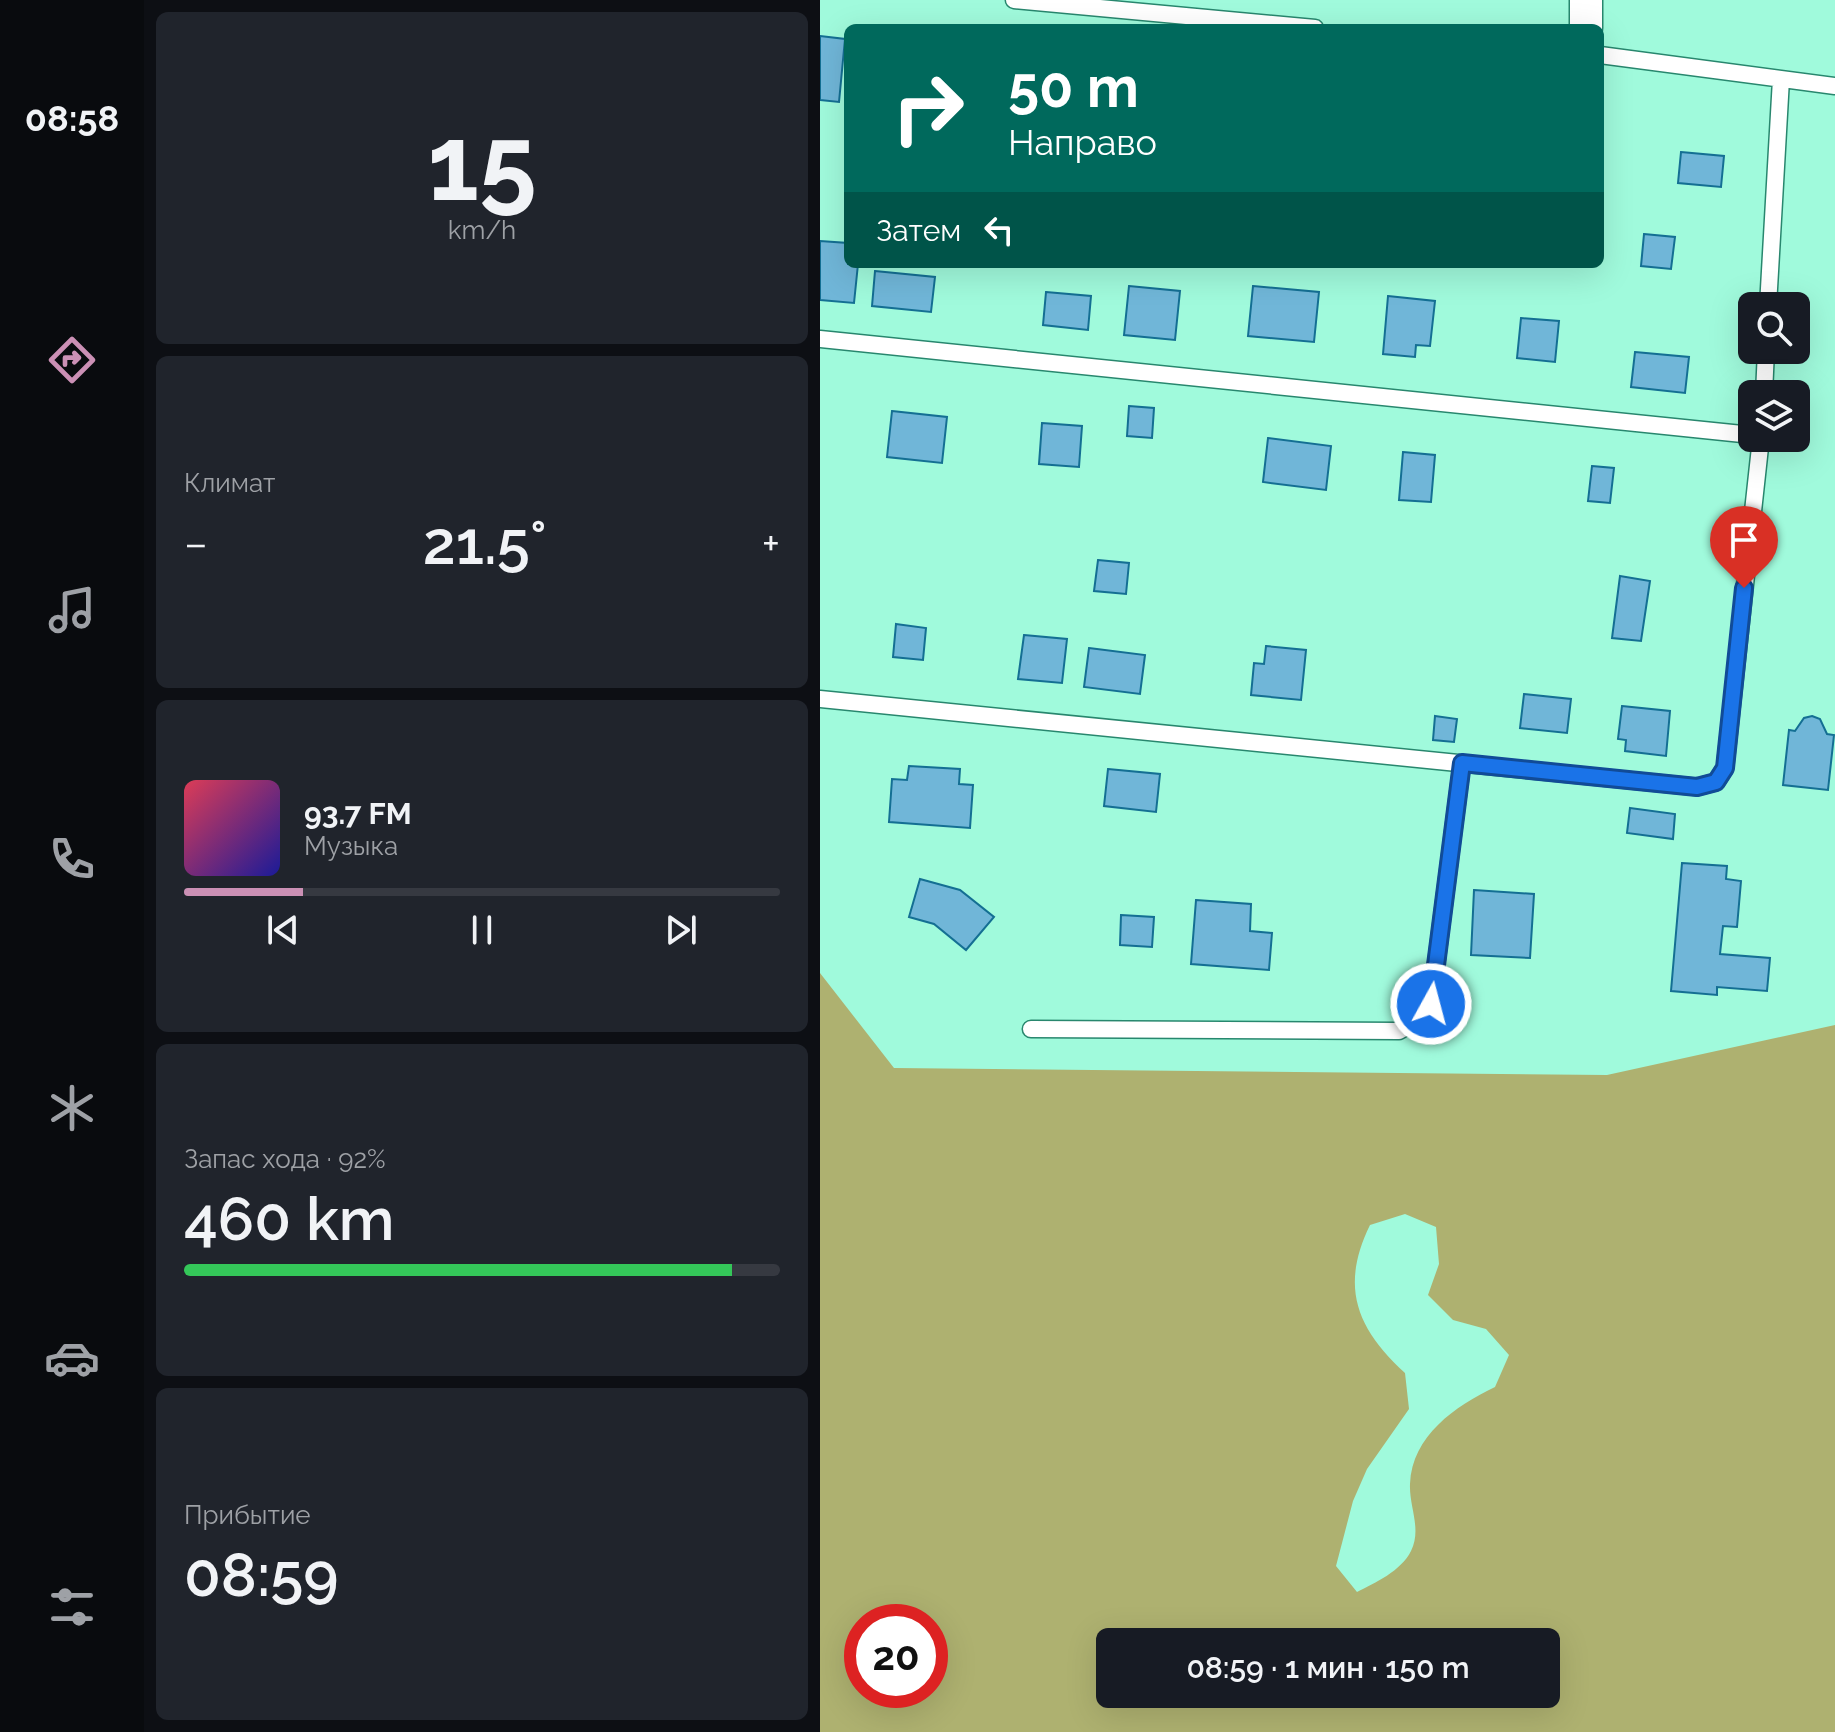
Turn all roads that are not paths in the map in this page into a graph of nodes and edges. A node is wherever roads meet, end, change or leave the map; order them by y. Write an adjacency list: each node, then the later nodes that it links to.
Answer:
1 (1014, 0): 3 (lane)
2 (1586, 0): 4 (street)
3 (1272, 24)
4 (1586, 24)
5 (1604, 56): 6 (lane)
6 (1781, 79): 7 (lane); 8 (lane)
7 (1835, 86)
8 (1769, 292)
9 (820, 339): 10 (lane)
10 (1738, 434)
11 (1759, 452): 13 (lane)
12 (820, 699): 13 (lane)
13 (1462, 763): 14 (lane)
14 (1031, 1029)

